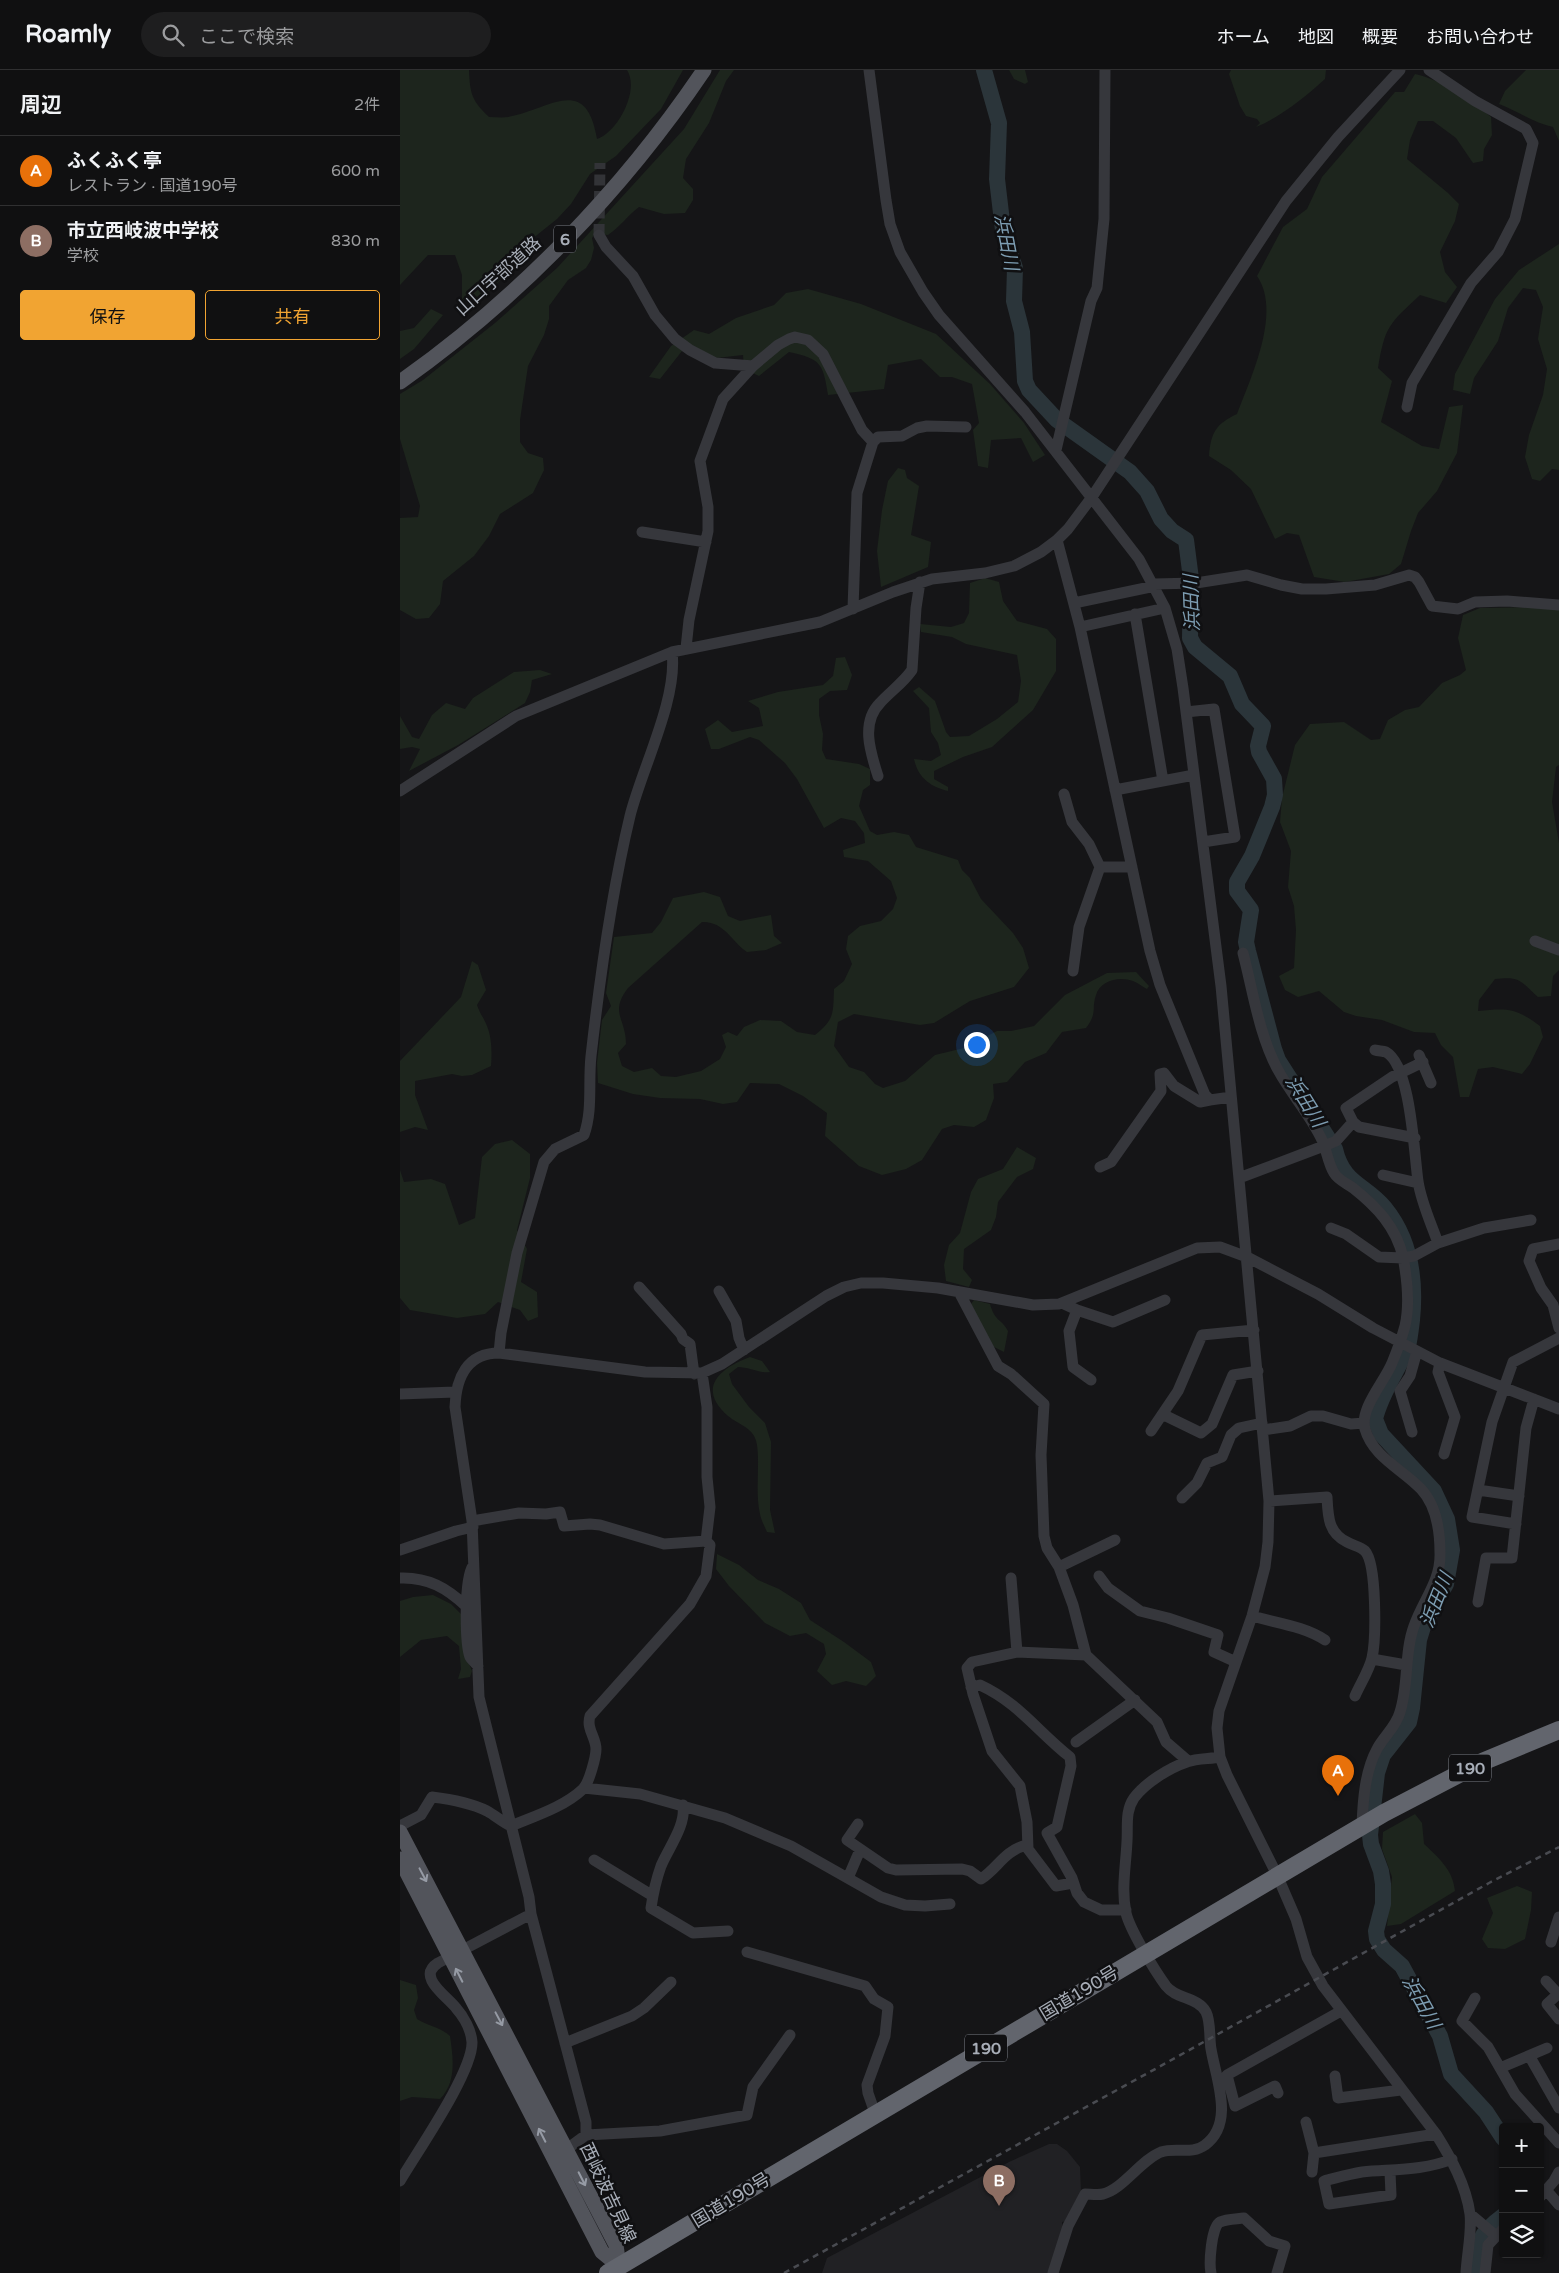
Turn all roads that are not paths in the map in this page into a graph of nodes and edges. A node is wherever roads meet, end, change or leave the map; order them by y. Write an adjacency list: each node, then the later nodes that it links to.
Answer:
1 (704, 70): 8 (main road, 山口宇部道路 / 6)
2 (869, 70): 12 (street)
3 (1105, 70): 12 (street)
4 (1400, 70): 13 (street)
5 (1429, 70): 9 (street)
6 (599, 235): 7 (street)
7 (753, 366): 11 (street); 16 (street)
8 (400, 382)
9 (1407, 407)
10 (966, 427): 11 (street)
11 (873, 442): 22 (street)
12 (1056, 450): 13 (street)
13 (1092, 497): 15 (street); 18 (street)
14 (642, 532): 16 (street)
15 (1057, 540): 17 (street); 19 (street)
16 (706, 542): 25 (street)
17 (920, 582): 22 (street); 29 (street)
18 (1155, 585): 19 (street); 20 (street); 21 (street)
19 (1074, 603): 24 (street)
20 (1559, 605)
21 (1165, 608): 23 (street); 27 (street)
22 (853, 609): 25 (street)
23 (1135, 614): 24 (street); 30 (street)
24 (1080, 627): 31 (street)
25 (686, 648): 26 (street)
26 (672, 652): 32 (street); 71 (street)
27 (1186, 712): 28 (street); 34 (street)
28 (1194, 775): 30 (street); 34 (street)
29 (878, 776)
30 (1163, 781): 31 (street)
31 (1115, 790): 36 (street)
32 (400, 791)
33 (1064, 794): 35 (street)
34 (1203, 842): 44 (street)
35 (1100, 867): 36 (street); 40 (street)
36 (1132, 867): 45 (street)
37 (1534, 941): 38 (street)
38 (1559, 950)
39 (1243, 953): 48 (street)
40 (1073, 971)
41 (1375, 1050): 42 (street)
42 (1400, 1074): 43 (street); 46 (street); 47 (street)
43 (1431, 1083)
44 (1231, 1097): 45 (street); 51 (street)
45 (1210, 1100): 49 (street)
46 (1353, 1122): 47 (street); 48 (street)
47 (1415, 1138): 52 (street)
48 (1330, 1144): 51 (street); 58 (street)
49 (1100, 1167)
50 (1383, 1175): 52 (street)
51 (1239, 1178): 57 (street)
52 (1418, 1183): 55 (street)
53 (1530, 1220): 55 (street)
54 (1331, 1228): 58 (street)
55 (1438, 1244): 58 (street)
56 (1559, 1244): 65 (street)
57 (1247, 1257): 63 (street); 66 (street); 68 (street)
58 (1408, 1257): 68 (street)
59 (639, 1287): 74 (street)
60 (720, 1291): 69 (street)
61 (959, 1292): 63 (street); 69 (street); 97 (street)
62 (1165, 1300): 64 (street)
63 (1062, 1303): 64 (street)
64 (1077, 1310): 75 (street)
65 (1559, 1328)
66 (1254, 1330): 73 (street); 81 (street)
67 (1559, 1338): 76 (street)
68 (1400, 1342): 70 (street); 82 (street)
69 (744, 1350): 74 (street)
70 (1416, 1350): 72 (street); 85 (street)
71 (499, 1353): 74 (street); 77 (street)
72 (1440, 1363): 76 (street); 86 (street)
73 (1258, 1371): 81 (street); 83 (street)
74 (698, 1373): 94 (street)
75 (1091, 1380)
76 (1503, 1388): 79 (street); 87 (street)
77 (455, 1392): 78 (street); 91 (street)
78 (400, 1394)
79 (1534, 1399): 80 (street); 88 (street)
80 (1559, 1409)
81 (1164, 1415): 84 (street)
82 (1364, 1423): 83 (street); 109 (street)
83 (1262, 1426): 89 (street); 90 (street)
84 (1151, 1431)
85 (1412, 1432)
86 (1444, 1454)
87 (1478, 1490): 88 (street); 92 (street)
88 (1519, 1496): 92 (street)
89 (1182, 1498)
90 (1269, 1501): 103 (street); 107 (street)
91 (473, 1524): 94 (street); 95 (street); 96 (street)
92 (1516, 1524): 101 (street)
93 (1115, 1540): 97 (street)
94 (706, 1541): 118 (street)
95 (400, 1550)
96 (475, 1563): 102 (street); 110 (street)
97 (1059, 1567): 106 (street)
98 (1099, 1576): 108 (street)
99 (400, 1578): 102 (street)
100 (1011, 1578): 105 (street)
101 (1478, 1602)
102 (467, 1607): 110 (street)
103 (1252, 1616): 104 (street); 108 (street)
104 (1325, 1640)
105 (1016, 1652): 106 (street); 111 (street)
106 (1086, 1655): 113 (street)
107 (1372, 1659): 109 (street); 112 (street)
108 (1236, 1662): 116 (street)
109 (1406, 1665): 121 (street)
110 (478, 1667): 123 (street)
111 (971, 1686): 125 (street); 131 (street)
112 (1354, 1696)
113 (1135, 1700): 115 (street); 117 (street)
114 (1559, 1730): 121 (highway, 国道190号 / 190)
115 (1076, 1742)
116 (1220, 1757): 117 (street); 129 (street)
117 (1188, 1761): 134 (street)
118 (584, 1788): 119 (street); 123 (street)
119 (683, 1806): 130 (street); 132 (street)
120 (858, 1824): 126 (street)
121 (1364, 1824): 129 (highway, 国道190号 / 190)
122 (400, 1826): 123 (street)
123 (512, 1826): 135 (street)
124 (400, 1832): 140 (main road, 西岐波吉見線, one-way to 140)
125 (1026, 1845): 126 (street); 131 (street)
126 (860, 1850): 130 (street)
127 (400, 1859): 140 (main road, 西岐波吉見線)
128 (594, 1860): 132 (street)
129 (1277, 1875): 141 (highway, 国道190号 / 190); 145 (street)
130 (848, 1878): 133 (street)
131 (1073, 1883): 134 (street)
132 (653, 1896): 137 (street)
133 (950, 1904)
134 (1126, 1910): 141 (street)
135 (531, 1914): 140 (street); 148 (street)
136 (1559, 1917): 138 (street)
137 (728, 1931)
138 (1552, 1942)
139 (747, 1952): 156 (street)
140 (456, 1953): 161 (main road, 西岐波吉見線, one-way to 161); 167 (street); 173 (main road, 西岐波吉見線, one-way to 140)
141 (1146, 1954): 156 (highway, 国道190号 / 190); 174 (street)
142 (1546, 1981): 146 (street)
143 (671, 1982): 148 (street)
144 (1475, 1998): 151 (street)
145 (1342, 2011): 153 (street); 154 (street)
146 (1559, 2019)
147 (790, 2035): 159 (street)
148 (565, 2043): 159 (street)
149 (1547, 2048): 150 (street)
150 (1530, 2057): 151 (street); 155 (street)
151 (1500, 2068): 160 (street)
152 (1335, 2076): 153 (street)
153 (1401, 2090): 158 (street)
154 (1278, 2092)
155 (1559, 2108)
156 (876, 2113): 173 (highway, 国道190号 / 190)
157 (1306, 2122): 162 (street)
158 (1436, 2134): 162 (street); 163 (street)
159 (586, 2135): 161 (street)
160 (1559, 2143)
161 (567, 2149): 173 (main road, 西岐波吉見線, one-way to 173)
162 (1314, 2153): 164 (street)
163 (1452, 2159): 165 (street); 171 (street)
164 (1312, 2172)
165 (1390, 2172): 165 (street)
166 (1557, 2179): 168 (street)
167 (400, 2181)
168 (1544, 2193)
169 (1544, 2195): 170 (street)
170 (1559, 2205)
171 (1470, 2214): 172 (street); 177 (street)
172 (1492, 2230): 178 (street)
173 (616, 2271)
174 (1053, 2273)
175 (1211, 2273): 176 (street)
176 (1277, 2273)
177 (1466, 2273)
178 (1485, 2273)

